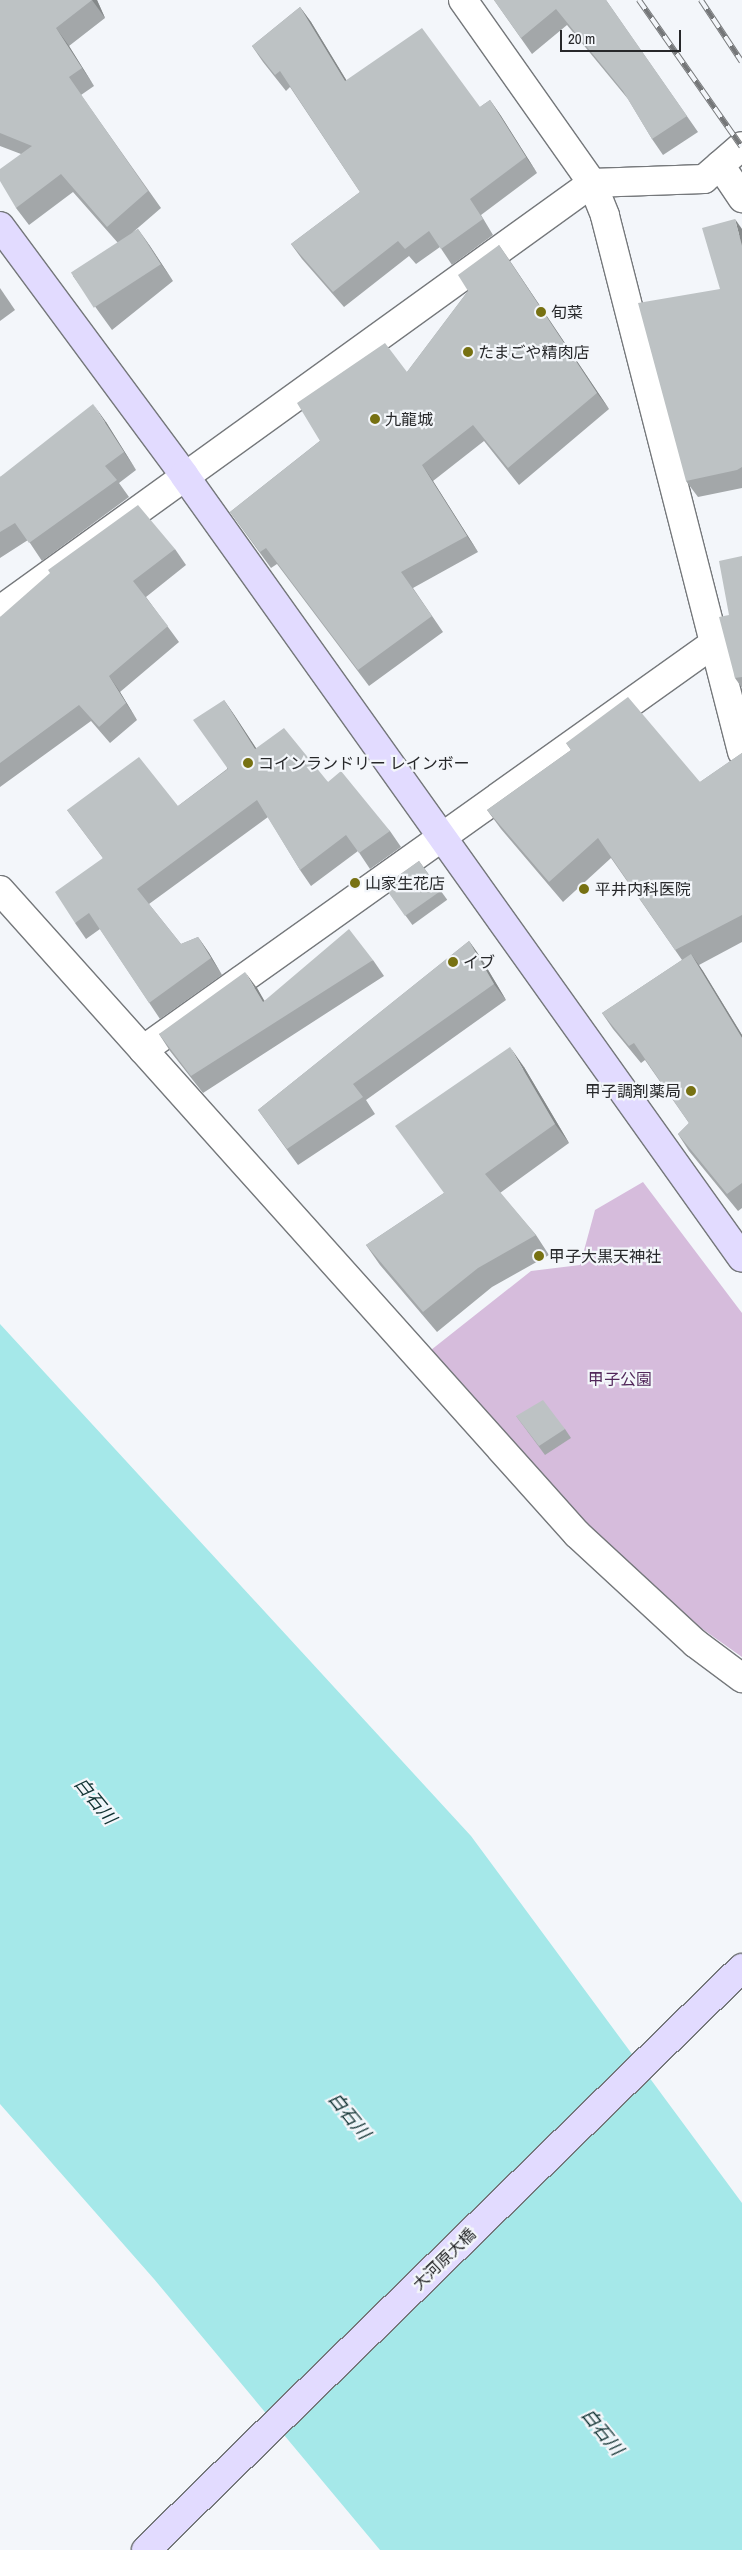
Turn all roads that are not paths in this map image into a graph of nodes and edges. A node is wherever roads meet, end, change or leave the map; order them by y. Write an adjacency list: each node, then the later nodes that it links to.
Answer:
1 (463, 0): 4 (street)
2 (742, 146): 3 (street)
3 (720, 165): 4 (street); 5 (street)
4 (592, 183): 7 (street); 9 (street)
5 (742, 198)
6 (0, 226): 7 (street)
7 (184, 475): 8 (street); 11 (street)
8 (0, 610)
9 (713, 644): 10 (street); 11 (street)
10 (742, 752)
11 (442, 837): 13 (street); 14 (street)
12 (0, 890): 13 (street)
13 (143, 1050): 15 (street)
14 (742, 1258)
15 (742, 1678)
16 (742, 1968): 17 (street, 大河原大橋)
17 (146, 2550)

